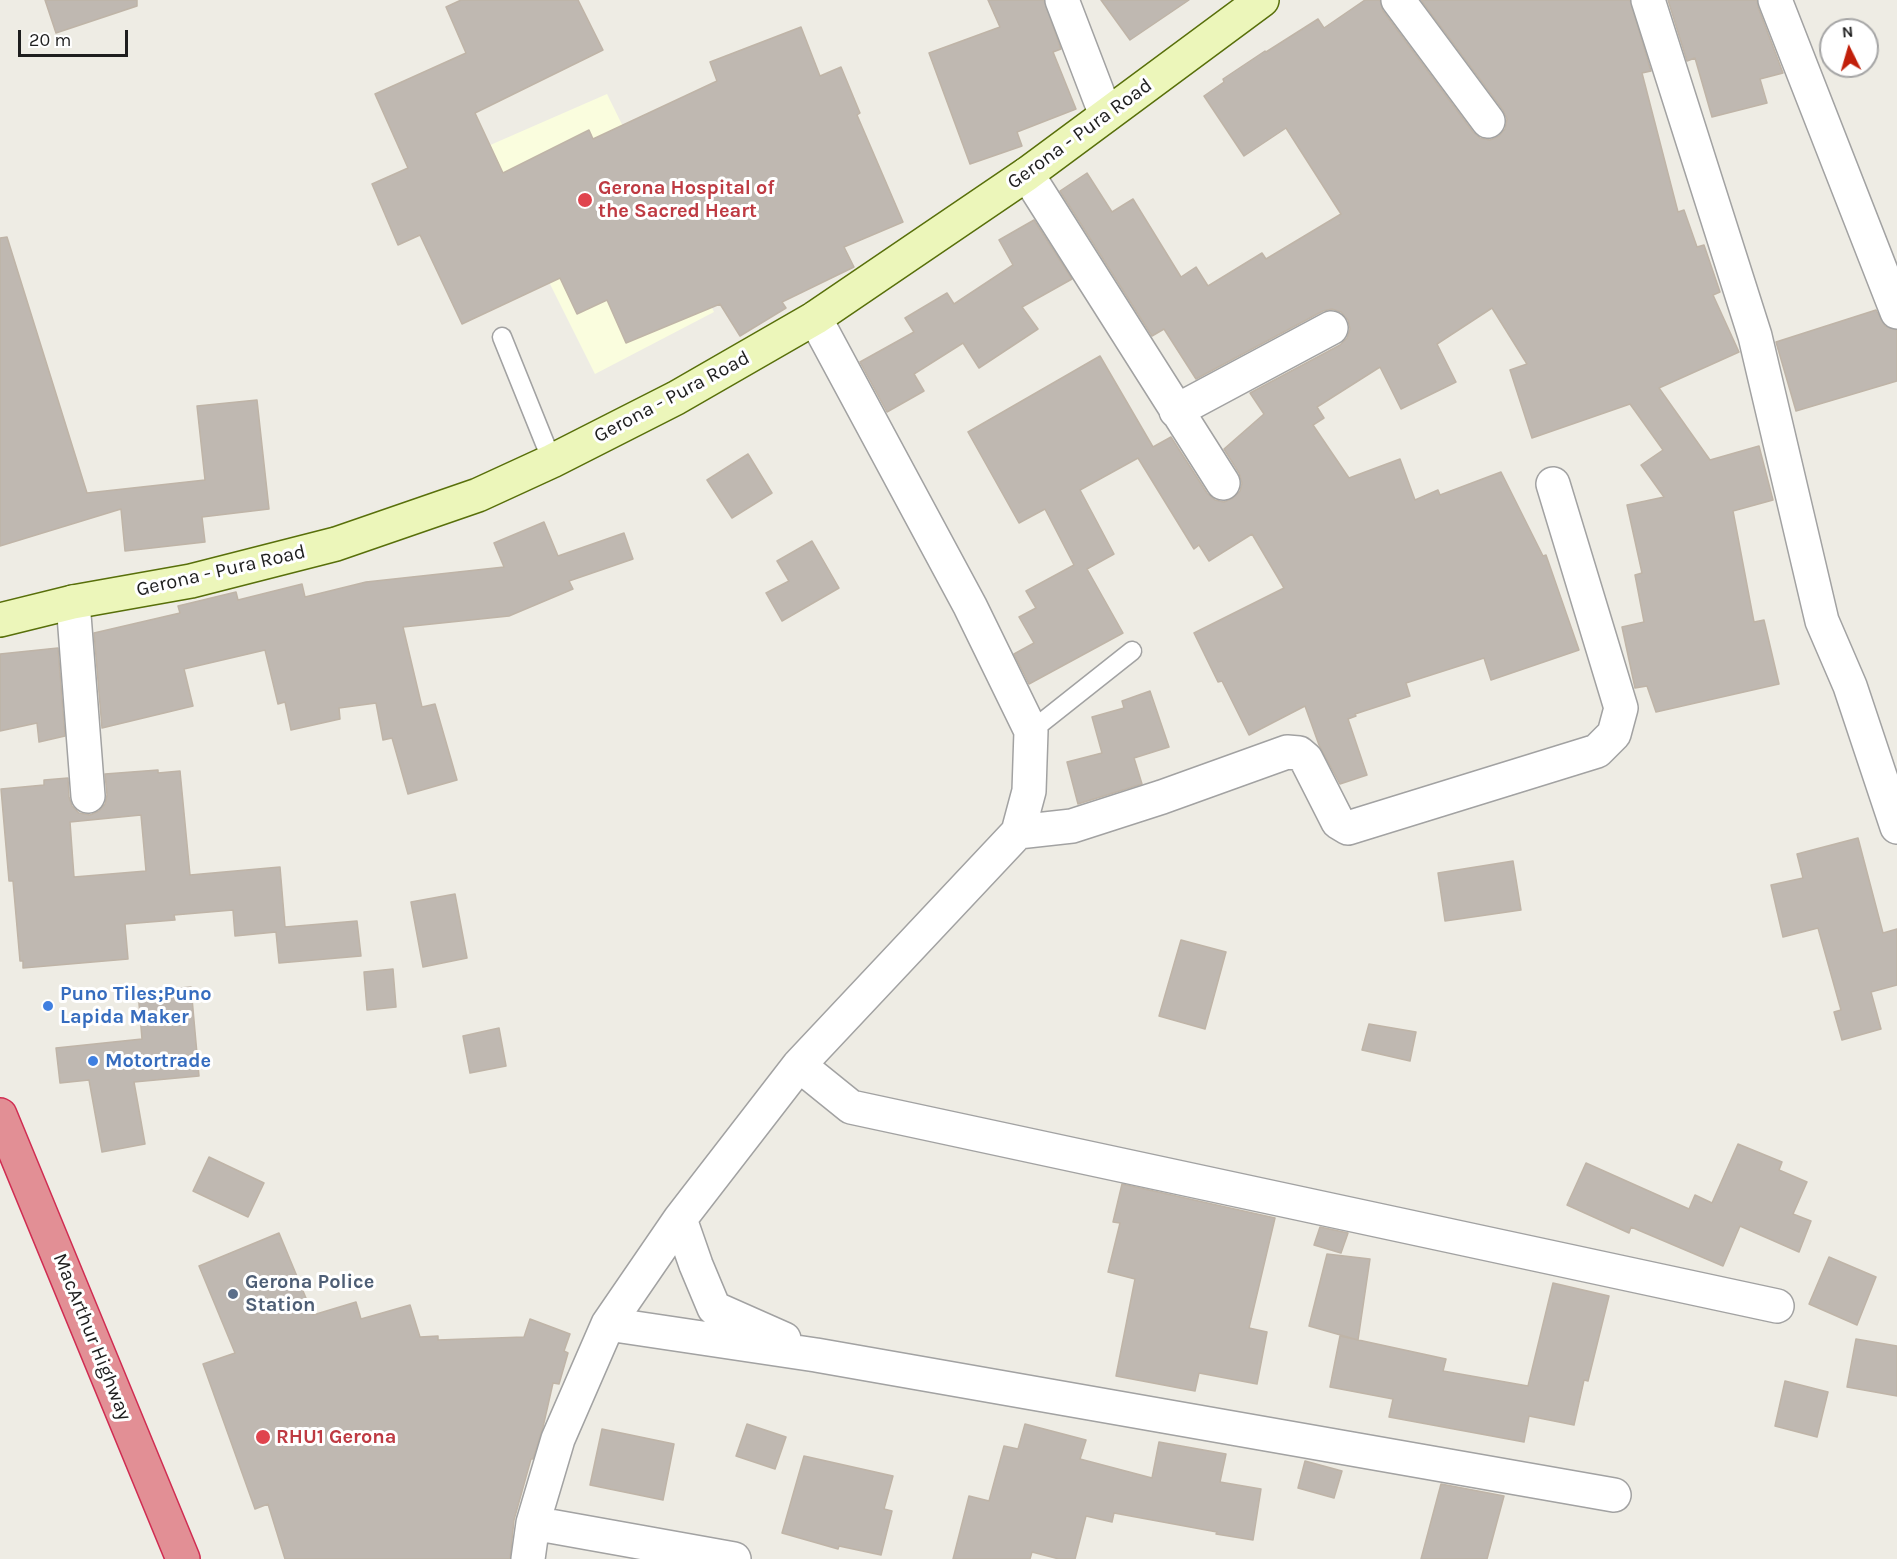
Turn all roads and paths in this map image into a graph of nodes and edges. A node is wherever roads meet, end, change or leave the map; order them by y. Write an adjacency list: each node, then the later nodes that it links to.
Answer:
1 (1062, 0): 6 (street)
2 (1262, 0): 6 (main road, Gerona - Pura Road)
3 (1398, 0): 7 (street)
4 (1648, 0): 22 (street)
5 (1775, 0): 9 (street)
6 (1106, 115): 8 (main road, Gerona - Pura Road)
7 (1488, 121)
8 (1027, 174): 10 (main road, Gerona - Pura Road); 13 (street)
9 (1895, 302)
10 (815, 318): 14 (main road, Gerona - Pura Road); 20 (street)
11 (1331, 328): 13 (street)
12 (502, 337): 14 (lane)
13 (1176, 411): 15 (street)
14 (552, 461): 17 (main road, Gerona - Pura Road)
15 (1223, 483)
16 (1553, 484): 23 (street)
17 (73, 602): 18 (main road, Gerona - Pura Road); 21 (street)
18 (0, 620)
19 (1132, 651): 20 (lane)
20 (1031, 732): 23 (street)
21 (88, 796)
22 (1897, 826)
23 (1018, 832): 24 (street)
24 (799, 1065): 26 (street); 27 (street)
25 (0, 1115): 32 (highway, MacArthur Highway)
26 (680, 1219): 28 (street); 29 (street)
27 (1777, 1306)
28 (608, 1324): 29 (street); 31 (street)
29 (816, 1355): 30 (street)
30 (1614, 1495)
31 (533, 1523): 33 (street); 34 (street)
32 (183, 1559)
33 (528, 1559)
34 (734, 1559)

